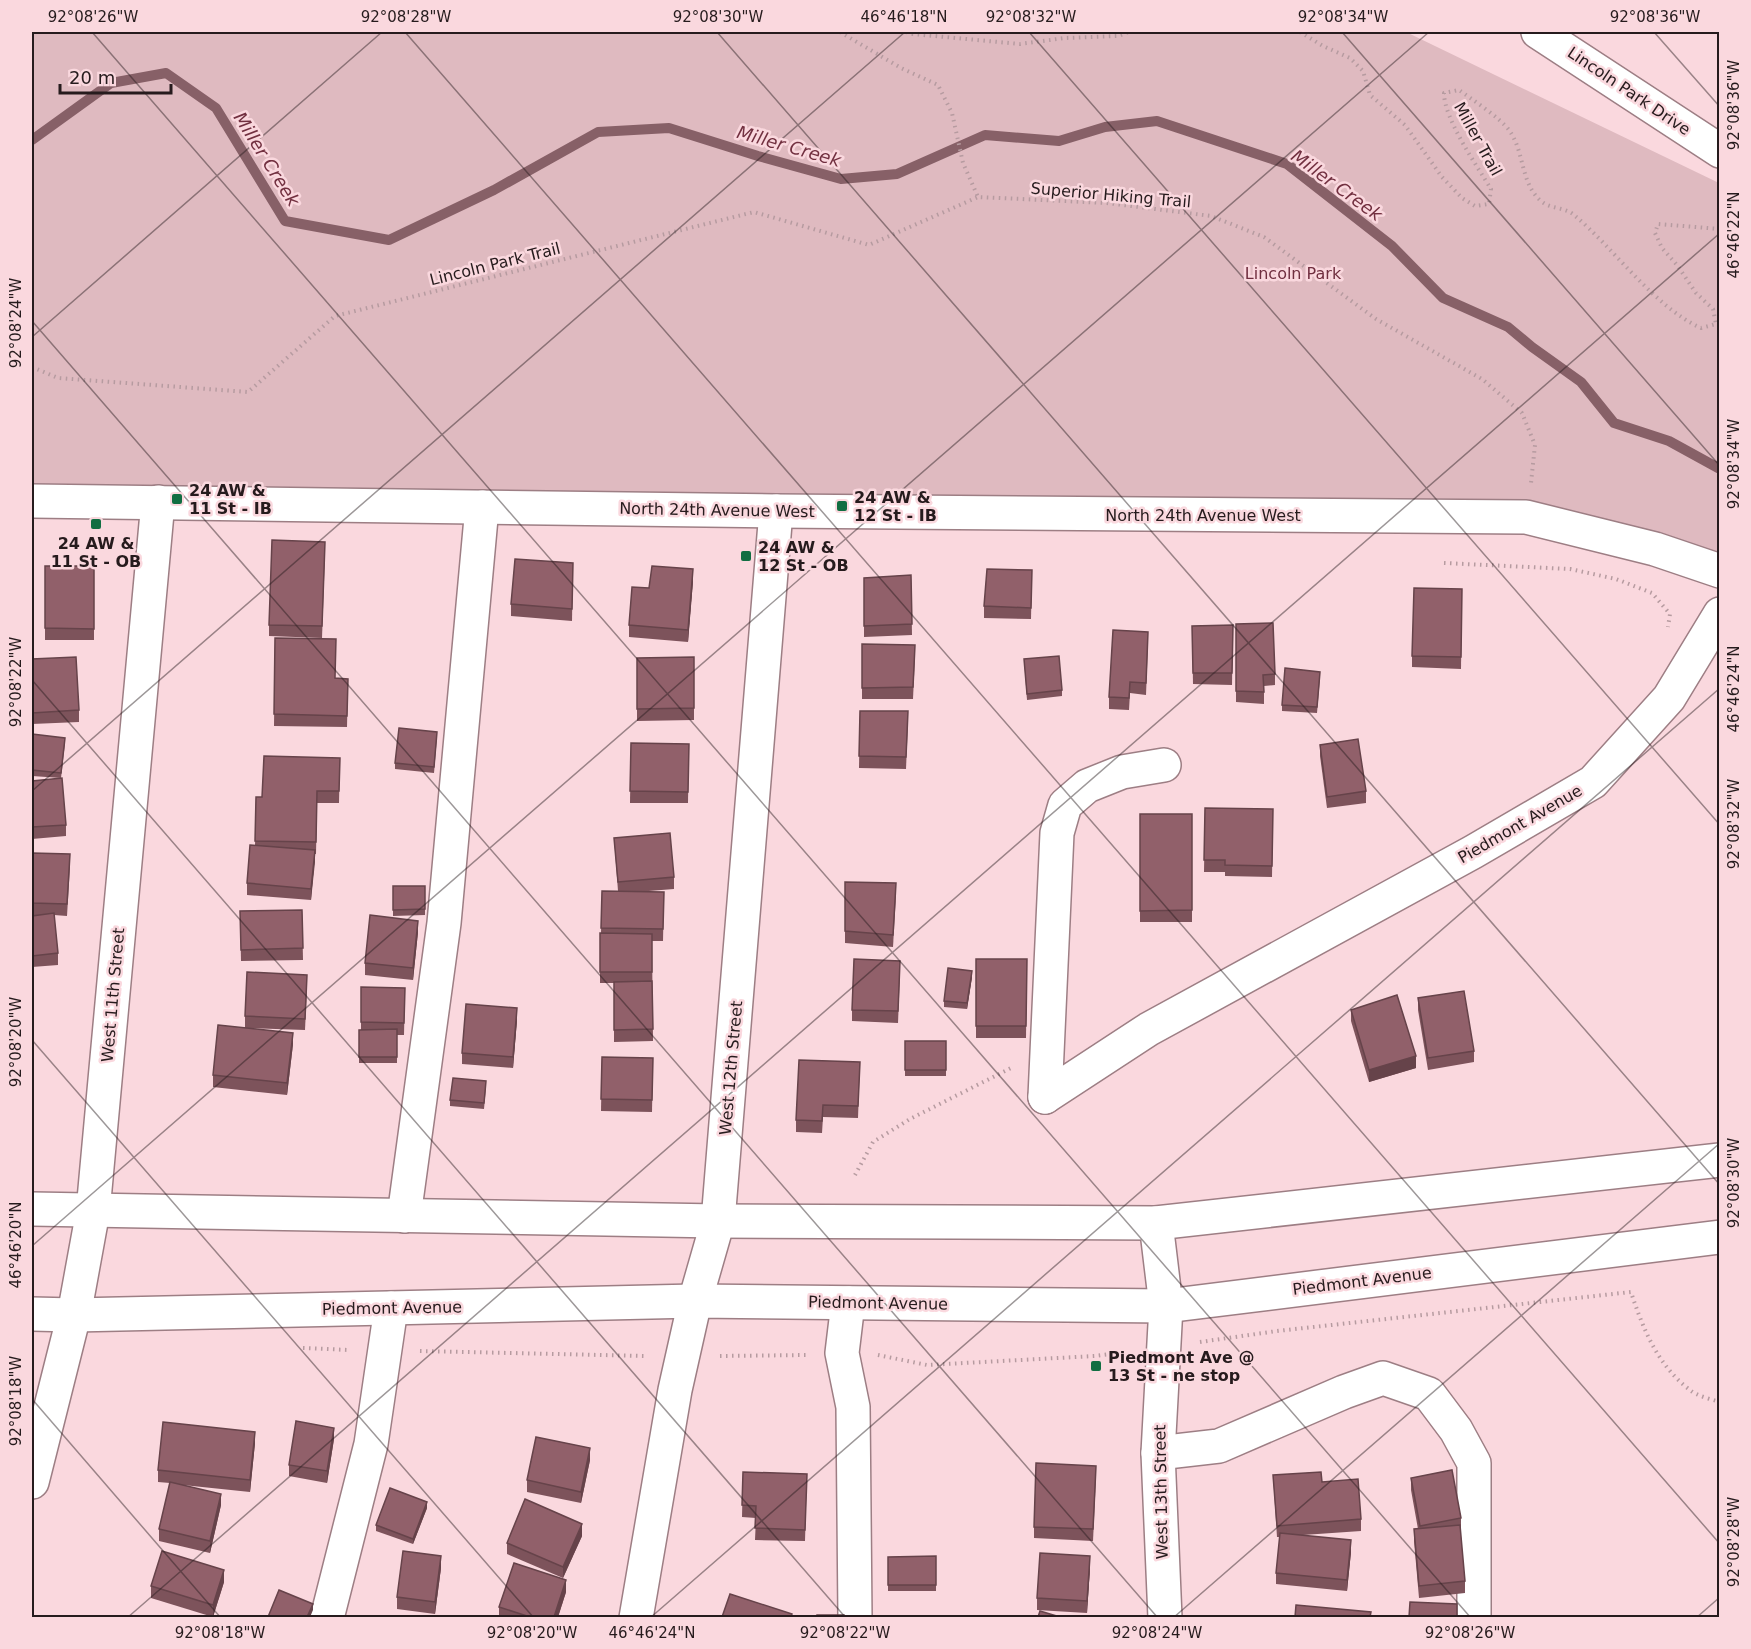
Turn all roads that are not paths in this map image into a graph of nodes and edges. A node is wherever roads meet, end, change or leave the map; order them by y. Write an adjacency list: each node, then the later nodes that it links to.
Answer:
1 (1538, 32): 2 (main road, Lincoln Park Drive)
2 (1719, 152)
3 (32, 501): 4 (main road, North 24th Avenue West)
4 (158, 502): 5 (main road, North 24th Avenue West); 12 (main road, West 11th Street)
5 (482, 507): 6 (main road, North 24th Avenue West); 13 (main road)
6 (776, 511): 7 (main road, North 24th Avenue West); 14 (main road, West 12th Street)
7 (1719, 571)
8 (1719, 614): 9 (main road, Piedmont Avenue)
9 (1164, 765)
10 (1719, 1160): 15 (main road)
11 (32, 1209): 12 (main road)
12 (93, 1211): 13 (main road); 22 (main road, West 11th Street)
13 (404, 1216): 14 (main road)
14 (718, 1221): 15 (main road); 17 (main road, West 12th Street)
15 (1156, 1222): 19 (main road, West 13th Street)
16 (1719, 1237): 19 (main road, Piedmont Avenue)
17 (695, 1301): 18 (main road, Piedmont Avenue); 20 (main road, Piedmont Avenue); 26 (main road, West 12th Street)
18 (848, 1303): 19 (main road, Piedmont Avenue); 27 (main road)
19 (1166, 1306): 23 (main road, West 13th Street)
20 (391, 1308): 22 (main road, Piedmont Avenue); 25 (main road)
21 (32, 1314): 22 (main road, Piedmont Avenue)
22 (74, 1315): 24 (main road, West 11th Street)
23 (1158, 1453): 28 (main road, West 13th Street); 29 (main road)
24 (32, 1482)
25 (327, 1617)
26 (636, 1617)
27 (855, 1617)
28 (1165, 1617)
29 (1474, 1617)

